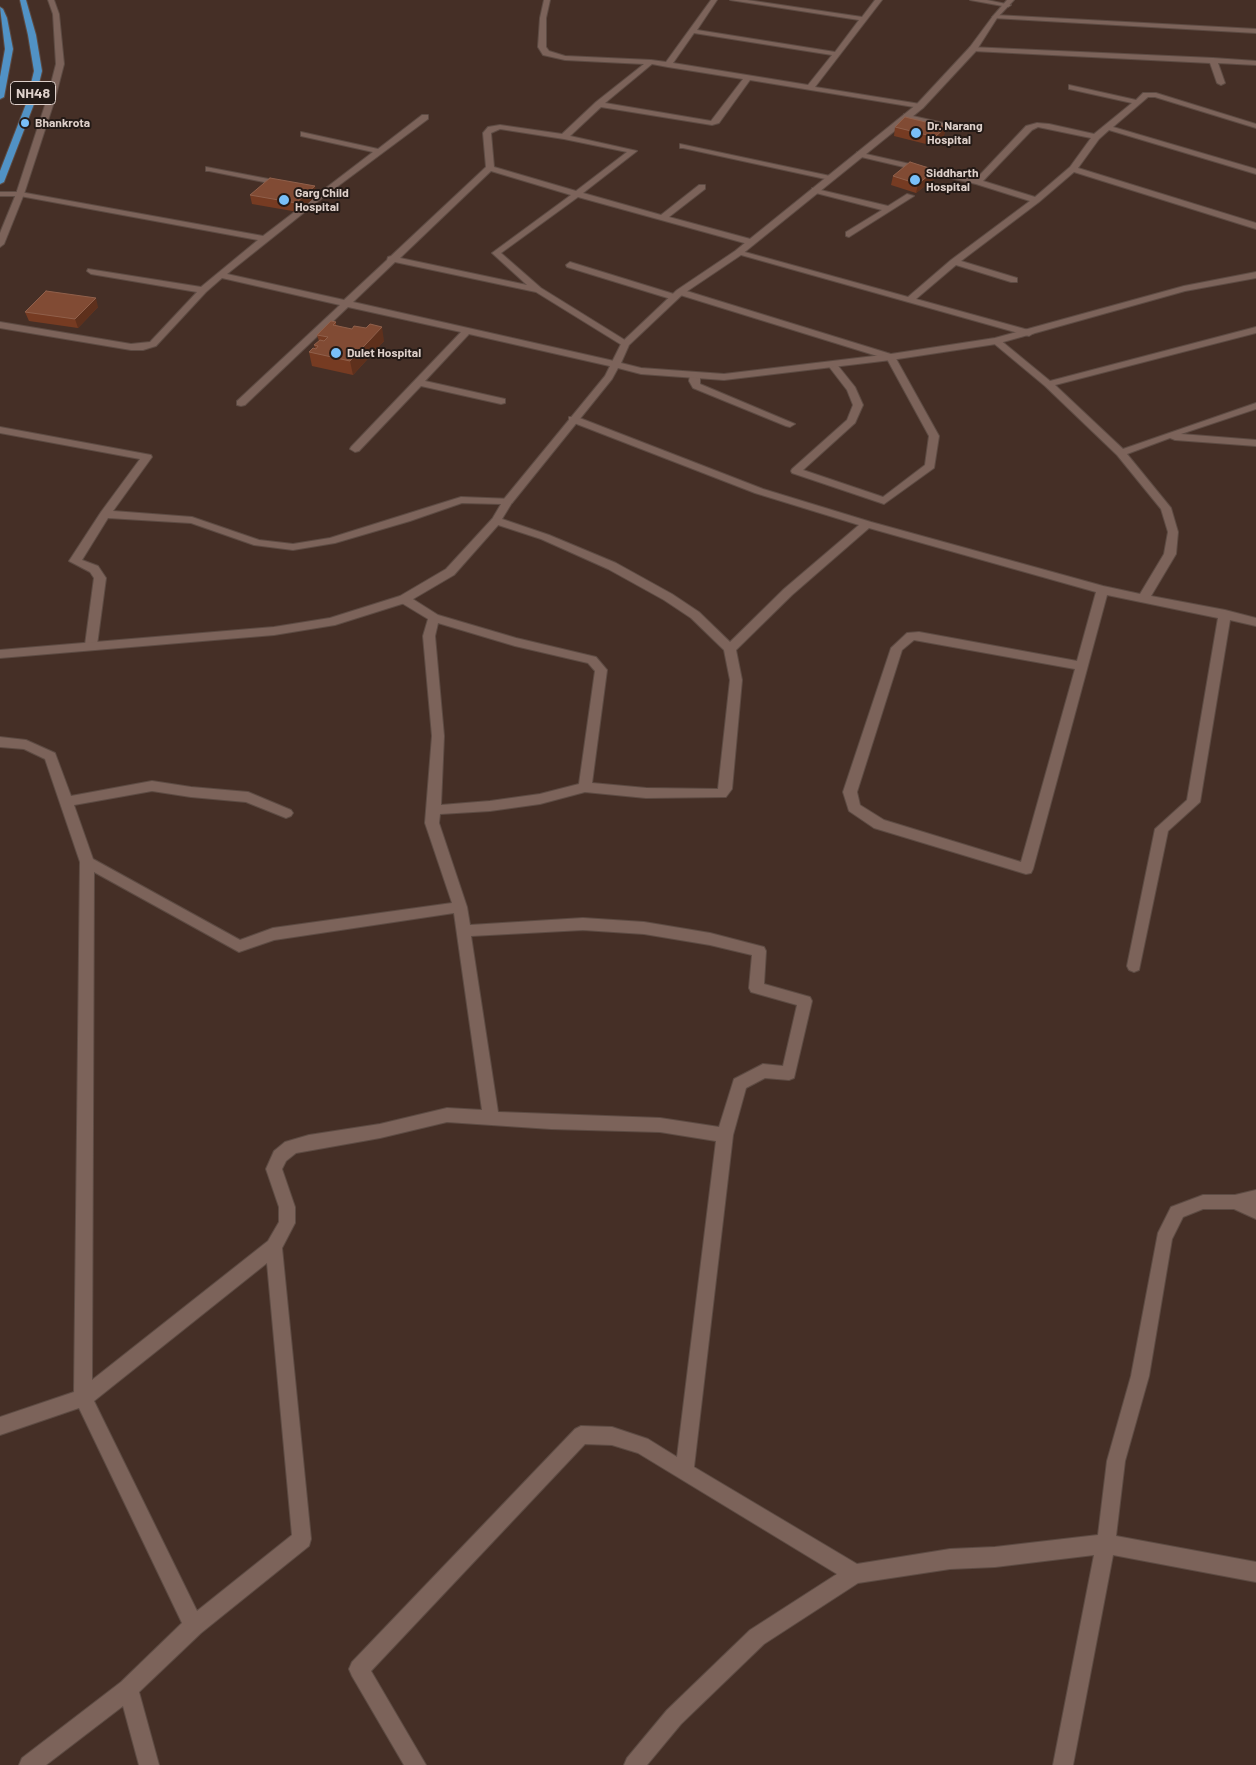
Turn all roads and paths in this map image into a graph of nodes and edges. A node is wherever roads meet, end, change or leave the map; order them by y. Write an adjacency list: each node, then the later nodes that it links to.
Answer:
1 (23, 0): 44 (highway, NH48)
2 (51, 0): 52 (street)
3 (547, 0): 17 (street)
4 (714, 0): 12 (street)
5 (733, 0): 11 (street)
6 (879, 0): 11 (street)
7 (973, 0): 8 (street)
8 (1010, 2): 10 (street)
9 (0, 9): 24 (highway, NH48)
10 (995, 17): 13 (street); 14 (street)
11 (864, 19): 15 (street)
12 (692, 31): 15 (street); 19 (street)
13 (1256, 31)
14 (973, 49): 16 (street); 27 (street)
15 (837, 54): 23 (street)
16 (1213, 60): 18 (street); 21 (street)
17 (651, 62): 19 (street); 26 (street)
18 (1256, 62)
19 (668, 65): 20 (street)
20 (747, 79): 23 (street); 26 (street)
21 (1221, 83)
22 (1072, 87): 25 (street)
23 (810, 88): 27 (street)
24 (0, 97)
25 (1137, 102): 30 (street); 31 (street)
26 (598, 104): 34 (street)
27 (920, 106): 28 (street)
28 (907, 116): 32 (street); 38 (street)
29 (425, 117): 37 (street)
30 (1256, 126)
31 (1109, 128): 35 (street); 42 (street)
32 (961, 129)
33 (304, 134): 37 (street)
34 (564, 137): 39 (street); 53 (street)
35 (1096, 137): 41 (street); 45 (street)
36 (683, 146): 43 (street)
37 (378, 151): 50 (street)
38 (860, 154): 43 (street); 45 (street)
39 (490, 168): 53 (street); 64 (street)
40 (209, 169): 46 (street)
41 (1073, 169): 55 (street); 58 (street)
42 (1256, 172)
43 (830, 178): 48 (street)
44 (0, 182)
45 (978, 182): 55 (street)
46 (295, 187)
47 (702, 187): 57 (street)
48 (815, 190): 56 (street); 61 (street)
49 (314, 191): 50 (street)
50 (324, 193): 60 (street)
51 (0, 194): 52 (street)
52 (20, 194): 60 (street); 62 (street)
53 (577, 194): 57 (street); 72 (street)
54 (910, 196): 56 (street)
55 (1036, 200): 65 (street)
56 (889, 209): 59 (street)
57 (663, 217): 61 (street)
58 (1256, 226)
59 (849, 234)
60 (264, 239): 68 (street)
61 (751, 242): 63 (street)
62 (0, 244)
63 (738, 253): 73 (street); 74 (street)
64 (391, 259): 72 (street); 75 (street)
65 (954, 262): 70 (street); 74 (street)
66 (570, 265): 73 (street)
67 (91, 271): 71 (street)
68 (220, 275): 71 (street); 75 (street)
69 (1256, 275): 79 (street)
70 (1014, 280)
71 (203, 290): 76 (street)
72 (538, 290): 81 (street)
73 (677, 294): 81 (street); 82 (street)
74 (910, 300): 79 (street)
75 (344, 304): 77 (street); 89 (street)
76 (0, 325)
77 (467, 330): 83 (street); 86 (street)
78 (1256, 330): 87 (street)
79 (1029, 333): 80 (street)
80 (996, 341): 82 (street); 87 (street)
81 (625, 344): 83 (street)
82 (891, 357): 84 (street); 84 (street)
83 (614, 364): 85 (street); 91 (street)
84 (832, 364): 85 (street)
85 (695, 375): 92 (street)
86 (418, 382): 88 (street); 96 (street)
87 (1048, 384): 97 (street)
88 (500, 401)
89 (241, 403)
90 (1256, 406): 94 (street)
91 (573, 419): 98 (street); 101 (street)
92 (790, 424)
93 (0, 430): 99 (street)
94 (1166, 436): 95 (street); 97 (street)
95 (1256, 443)
96 (354, 450)
97 (1121, 453): 103 (street)
98 (508, 501): 99 (street); 100 (street)
99 (105, 514): 108 (street)
100 (496, 521): 104 (street); 109 (street)
101 (867, 524): 102 (street); 109 (street)
102 (1102, 590): 103 (street); 111 (street)
103 (1144, 598): 105 (street)
104 (404, 599): 106 (street); 108 (street)
105 (1225, 614): 107 (street); 120 (street)
106 (434, 618): 113 (street); 115 (street)
107 (1256, 622)
108 (91, 645): 110 (street)
109 (730, 649): 113 (street)
110 (0, 654)
111 (1082, 666): 111 (street)
112 (0, 742): 114 (street)
113 (585, 787): 115 (street)
114 (65, 802): 116 (street); 117 (street)
115 (434, 810): 118 (street)
116 (286, 813)
117 (87, 862): 118 (street); 127 (street)
118 (460, 906): 119 (street)
119 (464, 931): 121 (street); 122 (street)
120 (1134, 966)
121 (491, 1118): 122 (street); 126 (street)
122 (725, 1134): 129 (street)
123 (1256, 1197): 124 (street)
124 (1235, 1202): 125 (street); 130 (street)
125 (1256, 1211)
126 (274, 1247): 127 (street); 133 (street)
127 (83, 1398): 128 (street); 133 (street)
128 (0, 1426)
129 (684, 1472): 132 (street); 137 (street)
130 (1106, 1544): 131 (street); 132 (street); 139 (street)
131 (1256, 1572)
132 (855, 1574): 138 (street)
133 (194, 1626): 134 (street)
134 (128, 1689): 135 (street); 136 (street)
135 (29, 1765)
136 (149, 1765)
137 (416, 1765)
138 (634, 1765)
139 (1063, 1765)

